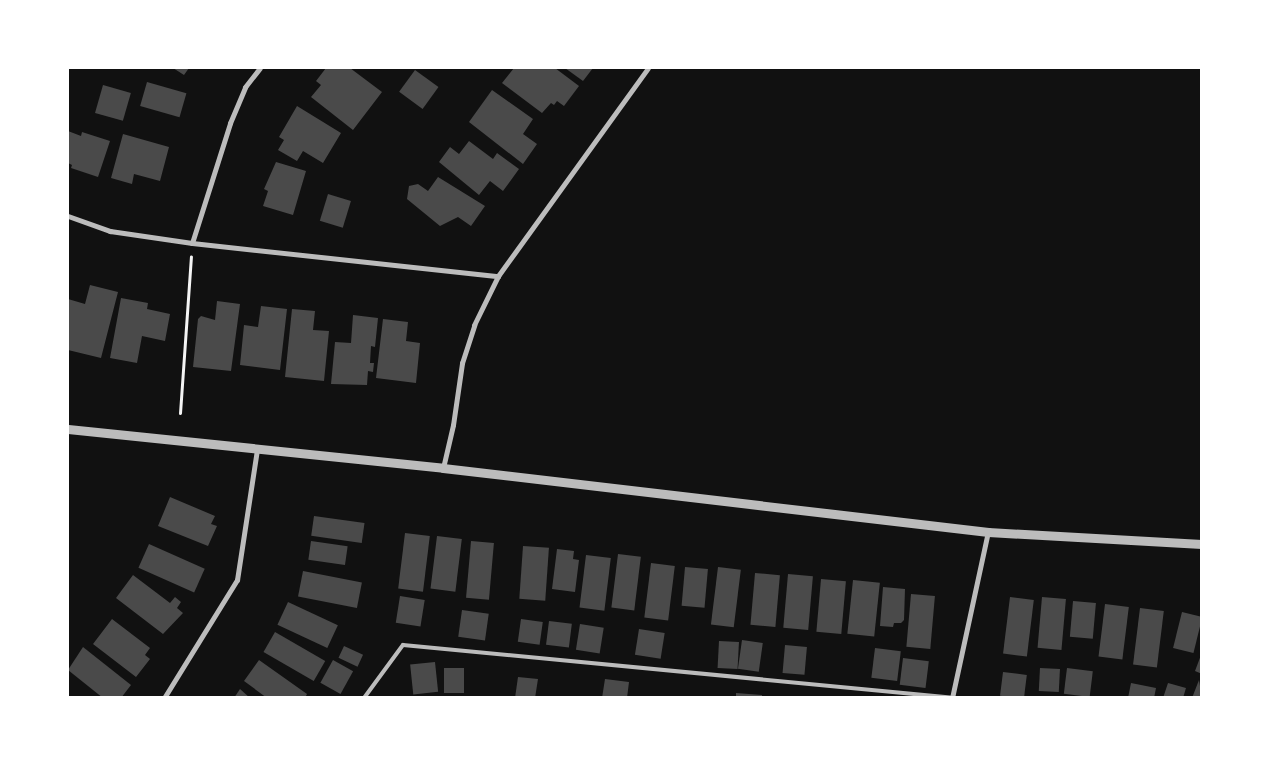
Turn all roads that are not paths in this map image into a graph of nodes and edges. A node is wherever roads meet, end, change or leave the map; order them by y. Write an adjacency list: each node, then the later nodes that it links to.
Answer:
1 (260, 68): 4 (street)
2 (648, 68): 5 (street)
3 (68, 216): 4 (street)
4 (192, 243): 5 (street)
5 (498, 276): 8 (street)
6 (68, 429): 7 (street)
7 (257, 449): 8 (street); 12 (street)
8 (443, 468): 9 (street)
9 (988, 532): 10 (street); 11 (street)
10 (1202, 544)
11 (953, 697): 13 (lane)
12 (164, 698)
13 (364, 698)

